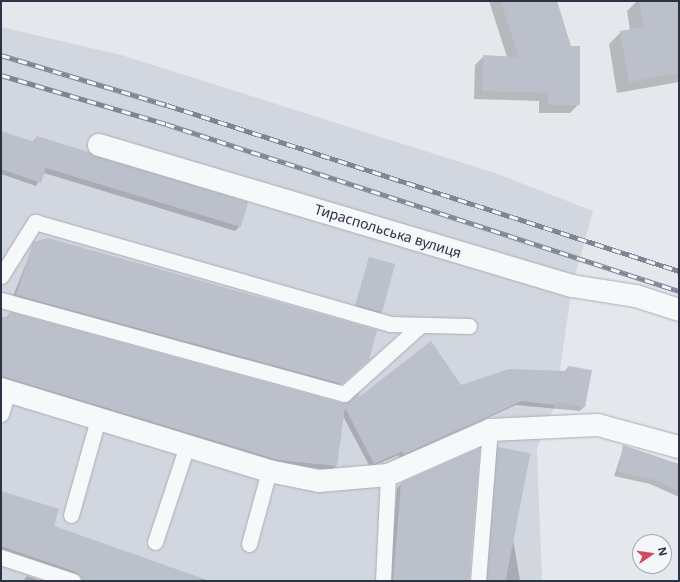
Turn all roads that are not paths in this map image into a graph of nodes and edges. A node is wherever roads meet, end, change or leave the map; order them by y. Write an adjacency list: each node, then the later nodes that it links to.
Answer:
1 (99, 145): 4 (street, Тираспольська вулиця)
2 (1, 276): 5 (lane)
3 (1, 300): 5 (lane)
4 (679, 310)
5 (421, 324): 6 (lane)
6 (469, 326)
7 (5, 390): 8 (lane); 9 (street)
8 (1, 414)
9 (98, 419): 11 (street); 15 (lane)
10 (490, 430): 12 (street); 14 (street); 21 (lane)
11 (187, 446): 13 (street); 16 (lane)
12 (679, 447)
13 (269, 471): 14 (street); 17 (lane)
14 (388, 475): 20 (lane)
15 (71, 515)
16 (155, 542)
17 (249, 544)
18 (1, 557): 19 (lane)
19 (73, 581)
20 (383, 581)
21 (478, 581)

